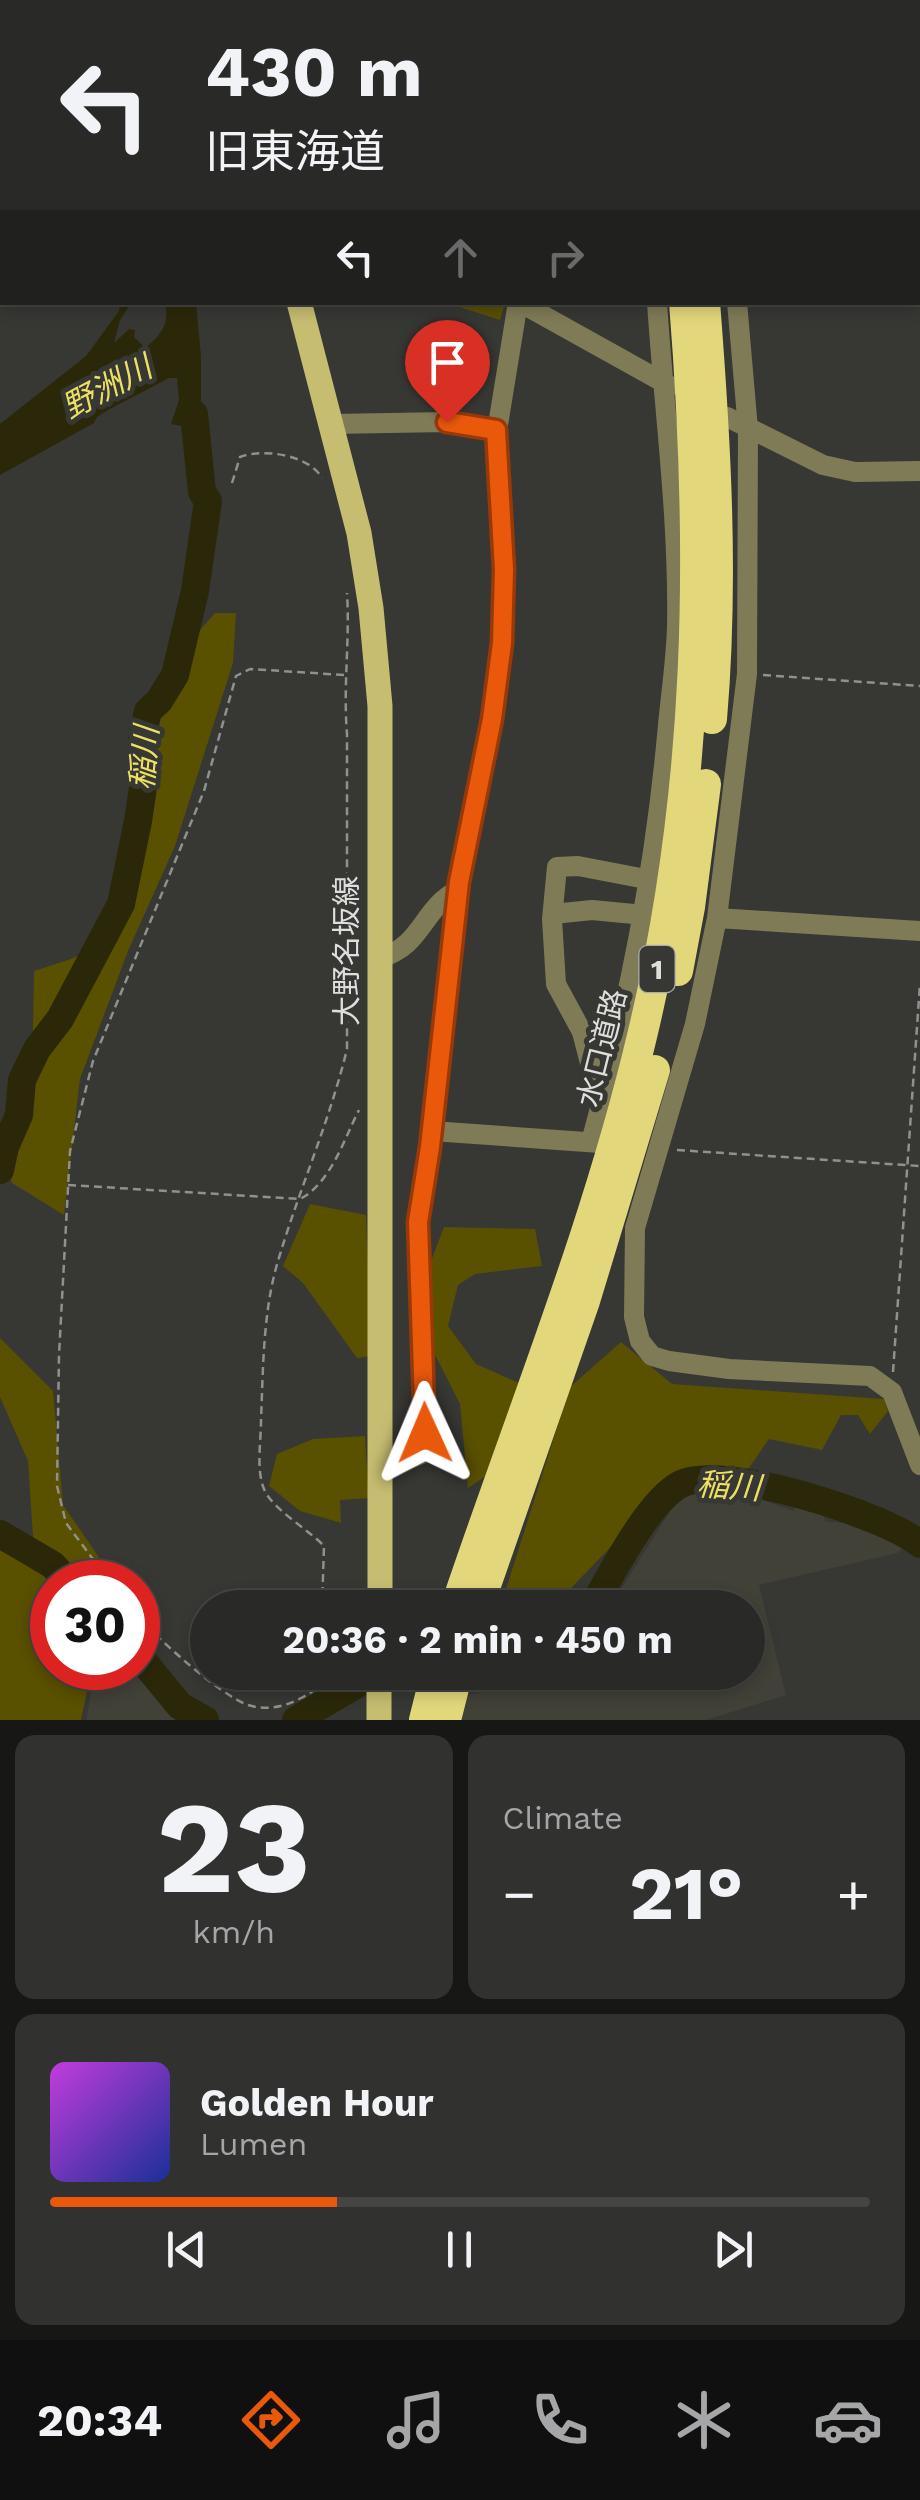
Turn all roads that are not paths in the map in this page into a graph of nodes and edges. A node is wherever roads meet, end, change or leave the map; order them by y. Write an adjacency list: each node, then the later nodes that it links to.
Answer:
1 (301, 305): 10 (main road, 大野名坂線)
2 (517, 305): 12 (street)
3 (523, 305): 8 (street)
4 (657, 305): 8 (street)
5 (684, 305): 26 (highway, 水口道路 / 1)
6 (705, 305): 27 (highway, 水口道路 / 1)
7 (736, 305): 11 (street)
8 (669, 386): 14 (street)
9 (727, 416): 11 (street)
10 (330, 424): 12 (street); 20 (main road, 大野名坂線)
11 (748, 428): 13 (street); 18 (street)
12 (496, 430): 15 (street)
13 (920, 471)
14 (651, 880): 16 (street); 17 (street)
15 (458, 890): 20 (street); 22 (street)
16 (552, 914): 17 (street); 21 (street)
17 (644, 915): 21 (street)
18 (717, 918): 19 (street); 23 (street)
19 (920, 931)
20 (380, 958): 24 (main road, 大野名坂線)
21 (601, 1104): 22 (street)
22 (432, 1131): 24 (street)
23 (920, 1465)
24 (380, 1470): 25 (main road, 大野名坂線)
25 (380, 1590)
26 (460, 1590)
27 (484, 1590)
28 (380, 1690): 31 (main road)
29 (440, 1690): 32 (highway)
30 (445, 1690): 33 (highway)
31 (380, 1720)
32 (424, 1720)
33 (446, 1720)

